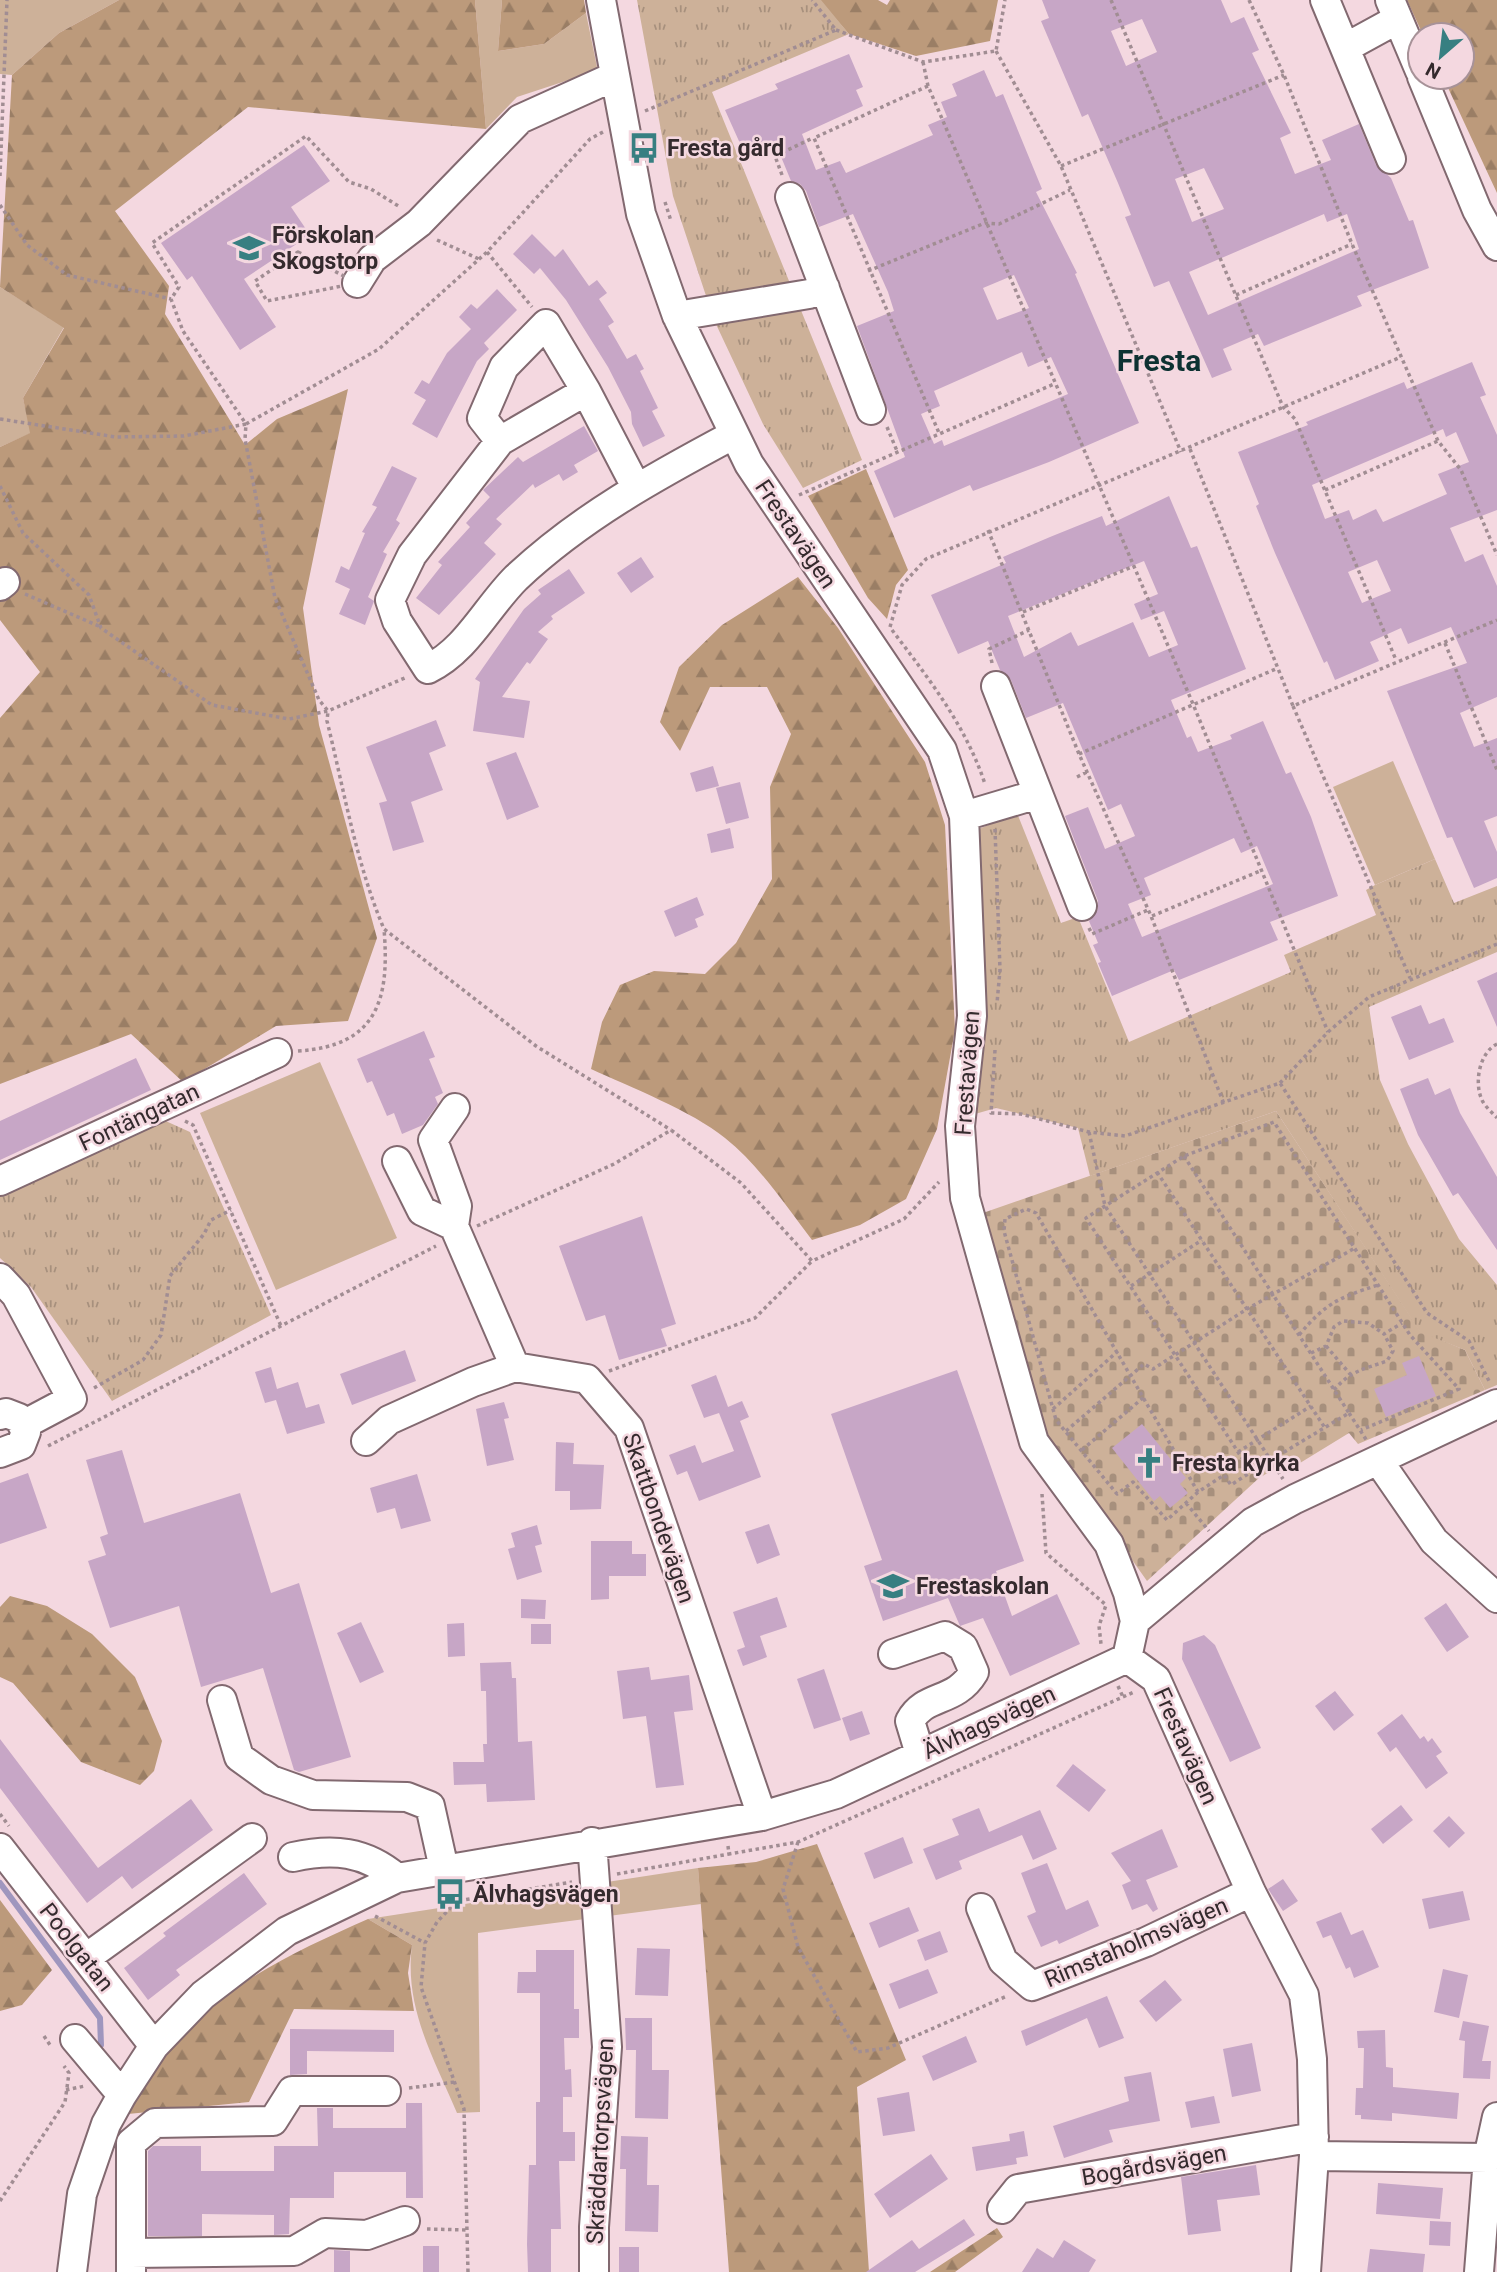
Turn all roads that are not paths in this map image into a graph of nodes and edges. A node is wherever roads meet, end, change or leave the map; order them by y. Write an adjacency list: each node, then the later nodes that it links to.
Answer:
1 (601, 0): 6 (street, Frestavägen)
2 (1325, 0): 5 (street)
3 (1394, 10): 4 (street); 5 (street)
4 (1406, 38)
5 (1345, 48): 8 (street)
6 (613, 77): 11 (street); 13 (street, Frestavägen)
7 (1428, 91): 10 (street)
8 (1391, 159)
9 (790, 197): 12 (street)
10 (1497, 246)
11 (357, 283)
12 (825, 288): 13 (street); 15 (street)
13 (677, 316): 16 (street, Frestavägen)
14 (586, 391): 17 (street); 17 (street); 18 (street)
15 (871, 410)
16 (733, 435): 18 (street); 21 (street, Frestavägen)
17 (500, 442): 18 (street)
18 (636, 487)
19 (996, 686): 20 (street)
20 (1038, 794): 21 (street); 22 (street)
21 (964, 816): 36 (street, Frestavägen)
22 (1082, 906)
23 (277, 1053): 26 (street, Fontängatan)
24 (455, 1108): 27 (street)
25 (397, 1161): 27 (street)
26 (0, 1181)
27 (455, 1230): 29 (street)
28 (0, 1278): 31 (street)
29 (515, 1367): 32 (street); 41 (street, Skattbondevägen)
30 (1497, 1404): 34 (street)
31 (12, 1420): 33 (street)
32 (366, 1441)
33 (0, 1452)
34 (1378, 1460): 35 (street); 36 (street)
35 (1497, 1598)
36 (1135, 1621): 38 (street, Frestavägen)
37 (893, 1654): 40 (street)
38 (1126, 1658): 40 (street, Älvhagsvägen); 48 (street, Frestavägen)
39 (222, 1700): 46 (street)
40 (920, 1754): 41 (street, Älvhagsvägen)
41 (762, 1816): 43 (street, Älvhagsvägen)
42 (252, 1838): 50 (street)
43 (592, 1842): 46 (street, Älvhagsvägen); 62 (street, Skräddartorpsvägen)
44 (0, 1848): 50 (street, Poolgatan)
45 (293, 1857): 47 (street)
46 (444, 1870): 47 (street, Älvhagsvägen)
47 (397, 1878): 51 (street, Älvhagsvägen)
48 (1251, 1892): 49 (street, Rimstaholmsvägen); 56 (street, Frestavägen)
49 (981, 1908)
50 (86, 1958): 51 (street, Poolgatan)
51 (154, 2046): 54 (street, Älvhagsvägen)
52 (65, 2052): 54 (street)
53 (386, 2091): 60 (street)
54 (122, 2095): 61 (street, Älvhagsvägen)
55 (1497, 2117): 57 (street)
56 (1314, 2146): 57 (street, Bogårdsvägen); 58 (street, Bogårdsvägen); 63 (street, Frestavägen)
57 (1488, 2158): 64 (street)
58 (1002, 2208)
59 (405, 2221): 60 (street)
60 (131, 2263)
61 (72, 2272)
62 (594, 2272)
63 (1306, 2272)
64 (1479, 2272)

